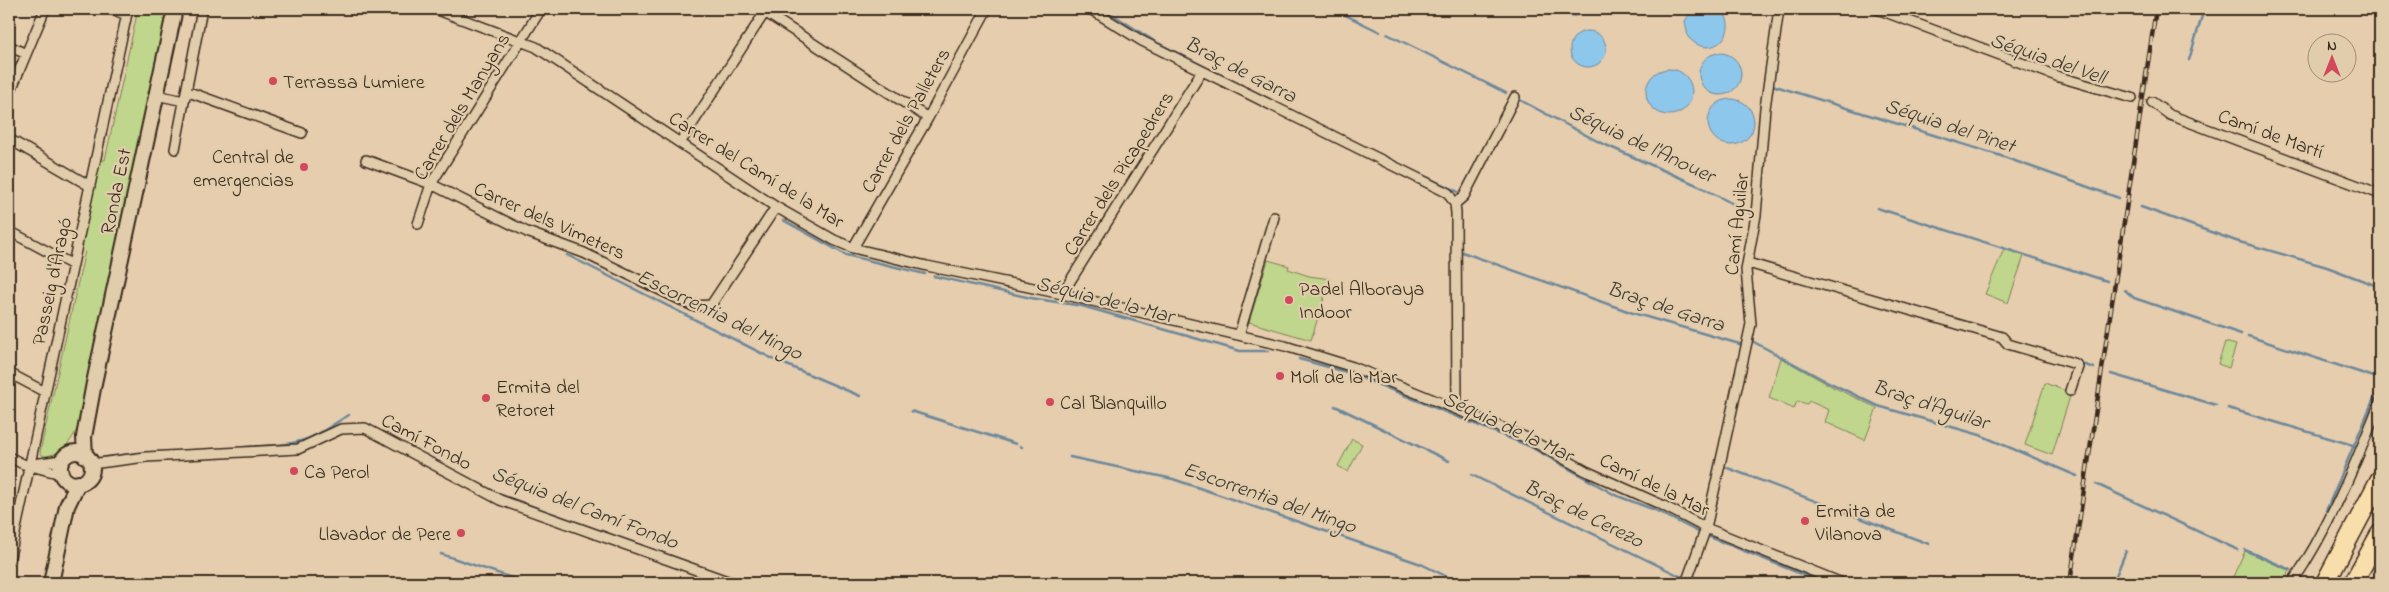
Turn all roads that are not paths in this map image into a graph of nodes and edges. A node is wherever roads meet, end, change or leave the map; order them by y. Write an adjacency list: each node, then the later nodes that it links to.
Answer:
1 (45, 9): 15 (street)
2 (111, 9): 12 (street)
3 (175, 9): 19 (main road, Ronda Est)
4 (202, 9): 18 (street)
5 (434, 9): 13 (street, Carrer del Camí de la Mar)
6 (541, 9): 13 (street, Carrer dels Manyans)
7 (987, 9): 24 (street, Carrer dels Palleters)
8 (1090, 9): 16 (street)
9 (1779, 9): 39 (street, Camí Aguilar)
10 (1877, 9): 21 (street)
11 (762, 10): 24 (street); 27 (street)
12 (127, 12): 31 (street, Passeig d'Aragó)
13 (521, 41): 27 (street, Carrer del Camí de la Mar); 30 (street, Carrer dels Manyans)
14 (9, 46): 15 (street)
15 (26, 54): 17 (street)
16 (1202, 71): 33 (street); 41 (street, Carrer dels Picapedrers)
17 (9, 91)
18 (186, 91): 22 (street); 25 (street)
19 (156, 95): 22 (street); 50 (main road, Ronda Est)
20 (1515, 97): 33 (street)
21 (2132, 98)
22 (184, 101): 28 (street)
23 (2152, 102): 32 (street, Camí de Martí)
24 (928, 118): 38 (street, Carrer dels Palleters)
25 (302, 133)
26 (9, 139): 31 (street)
27 (680, 143): 34 (street, Carrer del Camí de la Mar)
28 (175, 149)
29 (366, 160): 30 (street, Carrer dels Vimeters)
30 (431, 184): 34 (street, Carrer dels Vimeters); 36 (street, Carrer dels Manyans)
31 (90, 186): 40 (street, Passeig d'Aragó)
32 (2380, 194)
33 (1455, 204): 47 (street)
34 (776, 206): 38 (street, Carrer del Camí de la Mar)
35 (1274, 217): 42 (street)
36 (418, 224)
37 (9, 231): 40 (street)
38 (853, 248): 41 (street, Carrer del Camí de la Mar)
39 (1748, 263): 44 (street); 52 (street, Camí Aguilar)
40 (72, 266): 45 (street, Passeig d'Aragó)
41 (1062, 294): 42 (street, Carrer del Camí de la Mar)
42 (1239, 335): 47 (street, Carrer del Camí de la Mar)
43 (9, 373): 45 (street)
44 (2070, 391)
45 (45, 392): 49 (street, Passeig d'Aragó)
46 (2380, 402): 59 (street)
47 (1457, 409): 52 (street, Camí de la Mar)
48 (9, 457): 49 (street)
49 (30, 464): 50 (street); 50 (street, Camí Fondo); 54 (street, Passeig d'Aragó)
50 (74, 467): 55 (main road, Ronda Est); 56 (street, Camí Fondo)
51 (2380, 479): 60 (highway)
52 (1706, 528): 57 (street, Camí Aguilar); 58 (street, Camí de la Mar)
53 (2380, 534): 61 (highway)
54 (9, 561)
55 (51, 583)
56 (733, 583)
57 (1686, 583)
58 (1842, 583)
59 (2292, 583)
60 (2324, 583)
61 (2353, 583)

